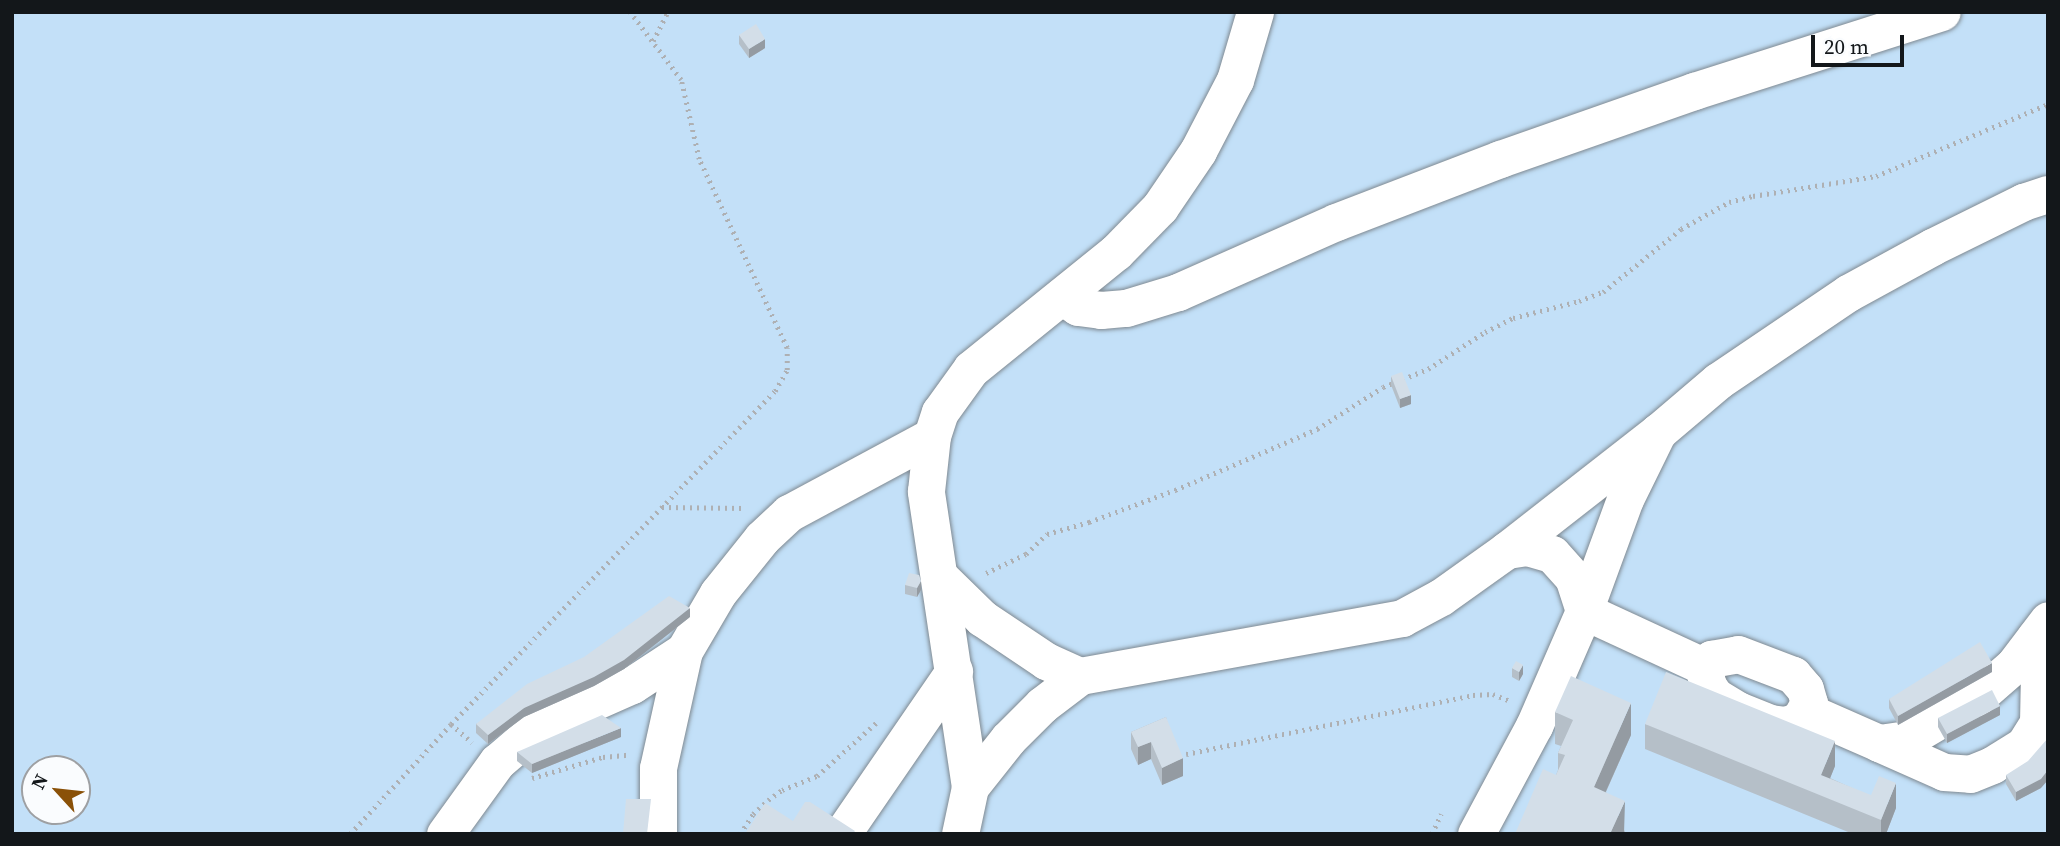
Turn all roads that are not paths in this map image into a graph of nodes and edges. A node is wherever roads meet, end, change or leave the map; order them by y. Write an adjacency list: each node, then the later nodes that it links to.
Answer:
1 (1255, 12): 4 (lane)
2 (1942, 12): 4 (lane)
3 (2048, 194): 5 (lane)
4 (1062, 296): 6 (lane)
5 (1658, 432): 7 (lane); 9 (lane)
6 (932, 436): 8 (lane); 11 (lane)
7 (1507, 550): 9 (lane); 14 (lane)
8 (949, 586): 13 (lane); 14 (lane)
9 (1584, 611): 12 (lane); 22 (lane)
10 (2041, 629): 16 (lane); 16 (lane)
11 (684, 652): 18 (lane); 19 (lane)
12 (1703, 666): 15 (lane); 15 (lane)
13 (954, 671): 17 (lane); 20 (lane)
14 (1080, 676): 17 (lane)
15 (1806, 711): 16 (lane)
16 (1879, 743)
17 (970, 787): 21 (lane)
18 (444, 834)
19 (658, 834)
20 (842, 834)
21 (960, 834)
22 (1476, 834)

